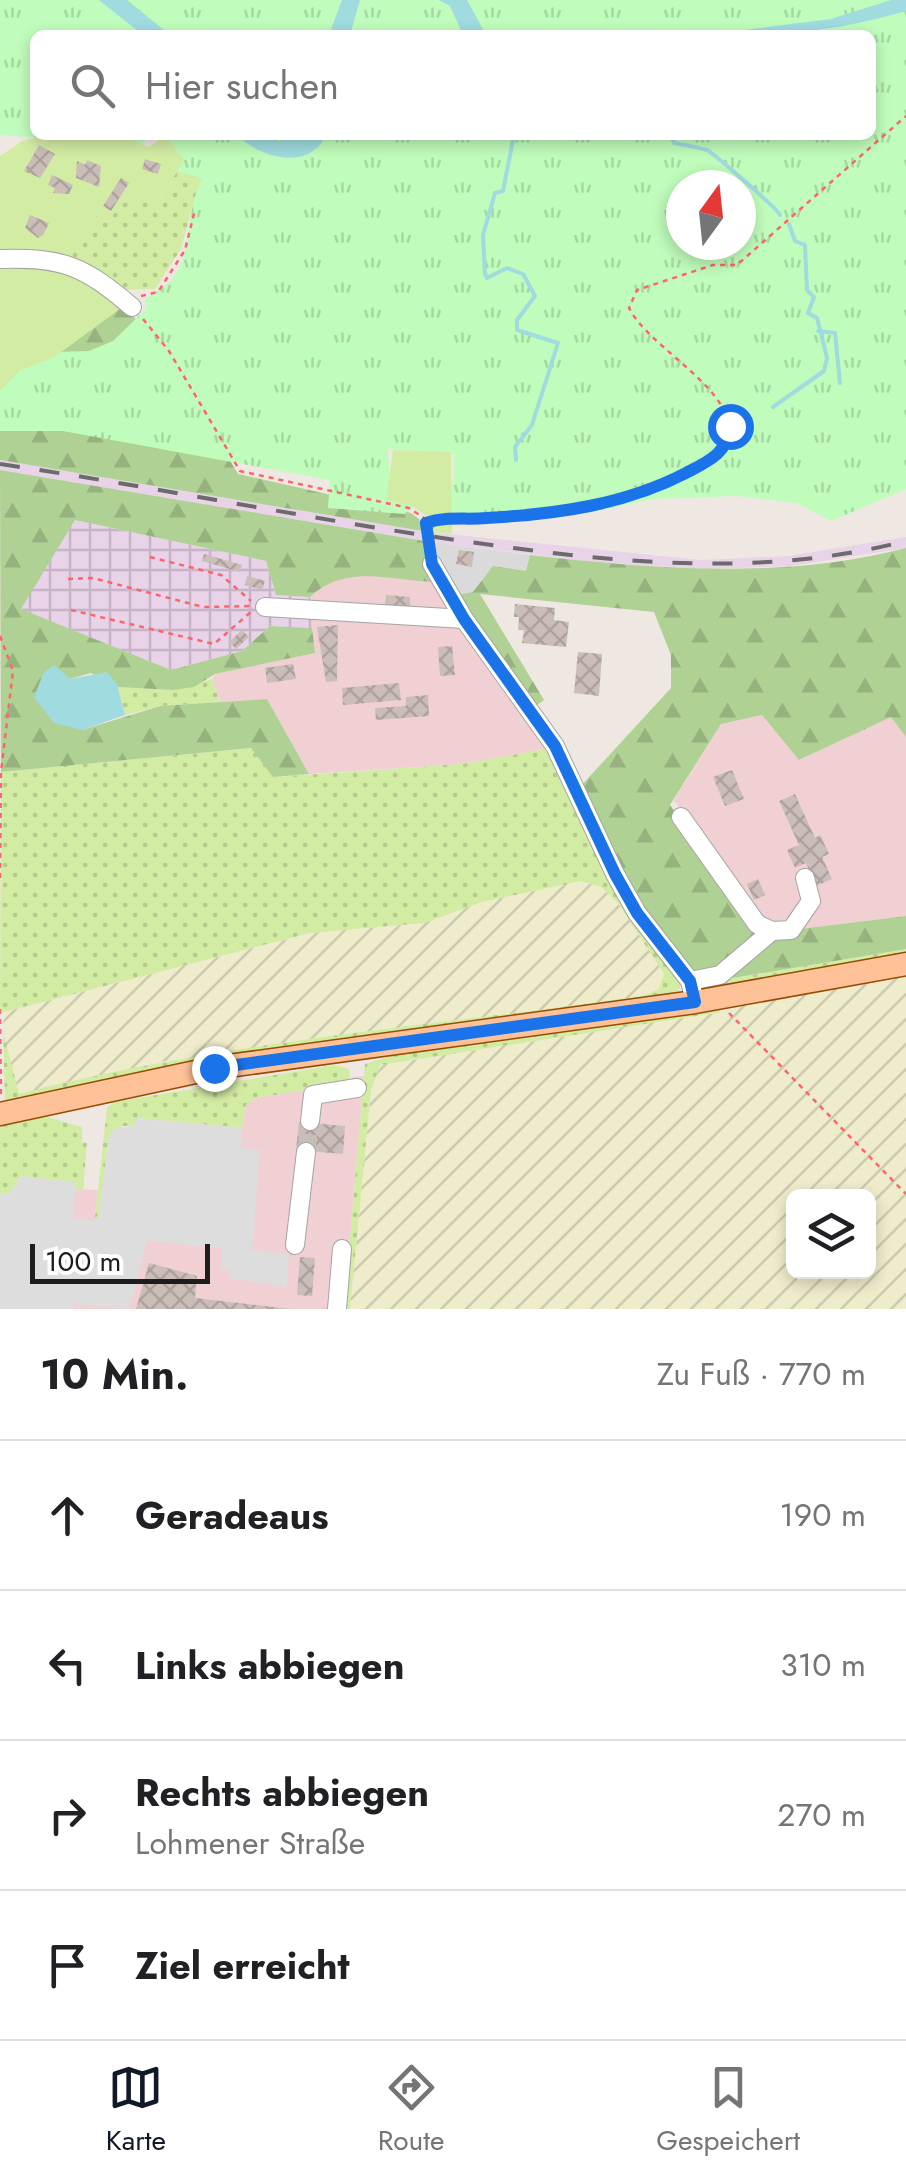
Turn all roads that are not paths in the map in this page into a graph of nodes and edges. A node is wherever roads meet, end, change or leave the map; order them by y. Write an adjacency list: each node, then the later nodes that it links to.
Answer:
1 (0, 259): 2 (lane)
2 (129, 304)
3 (432, 564): 5 (lane)
4 (262, 606): 5 (lane)
5 (464, 619): 7 (lane)
6 (560, 723): 7 (lane)
7 (555, 746): 12 (lane)
8 (681, 817): 10 (lane)
9 (804, 878): 10 (lane)
10 (772, 931): 12 (lane)
11 (906, 964): 12 (main road)
12 (700, 994): 14 (main road)
13 (357, 1088): 15 (lane)
14 (1, 1113)
15 (310, 1121)
16 (306, 1152): 17 (lane)
17 (295, 1245)
18 (342, 1249): 19 (lane)
19 (336, 1309)

